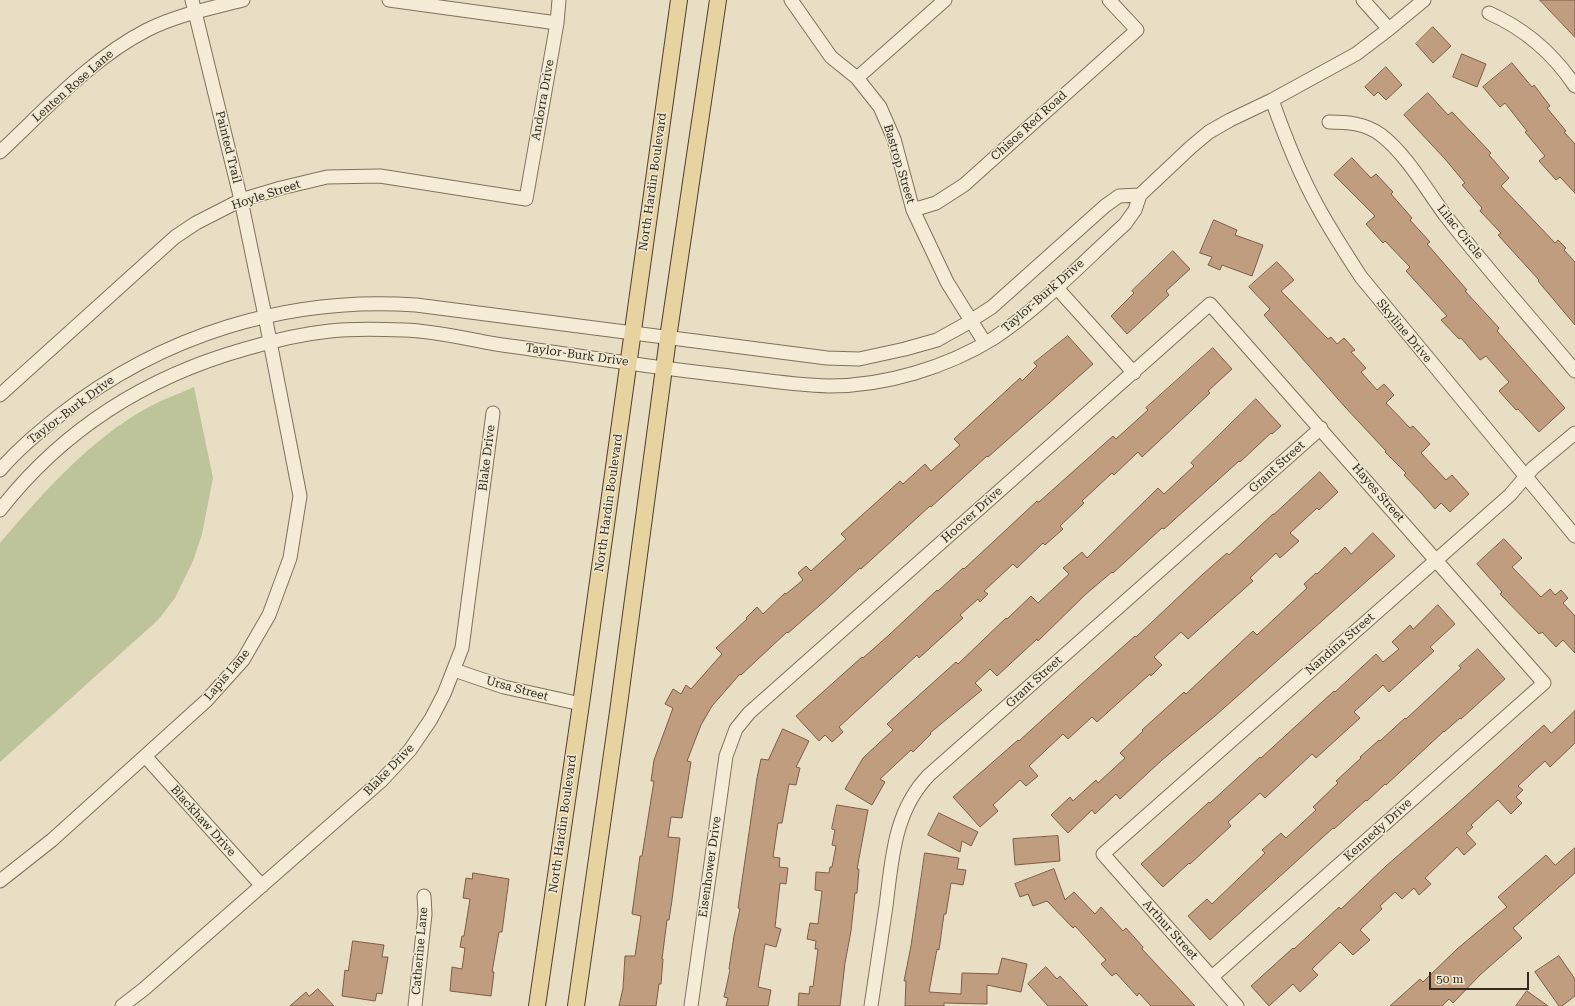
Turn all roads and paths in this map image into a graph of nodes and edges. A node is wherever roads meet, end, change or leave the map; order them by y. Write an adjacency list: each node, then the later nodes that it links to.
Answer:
1 (243, 0): 11 (street, Lenten Rose Lane)
2 (389, 0): 13 (street)
3 (559, 0): 13 (street, Andorra Drive)
4 (679, 0): 28 (main road, North Hardin Boulevard)
5 (718, 0): 29 (main road)
6 (791, 0): 15 (street, Bastrop Street)
7 (945, 0): 15 (street)
8 (1109, 0): 23 (street, Chisos Red Road)
9 (1363, 0): 14 (street)
10 (1424, 0): 14 (street, Taylor-Burk Drive)
11 (194, 6): 19 (street, Lenten Rose Lane); 22 (street, Painted Trail)
12 (1489, 13): 16 (street)
13 (557, 23): 21 (street, Andorra Drive)
14 (1389, 29): 17 (street, Taylor-Burk Drive)
15 (857, 78): 23 (street, Bastrop Street)
16 (1575, 86)
17 (1272, 100): 20 (street, Taylor-Burk Drive); 41 (street, Skyline Drive)
18 (1329, 122): 34 (street, Lilac Circle)
19 (0, 152)
20 (1140, 195): 24 (street, Taylor-Burk Drive); 27 (street, Taylor-Burk Drive)
21 (526, 199): 22 (street, Hoyle Street)
22 (241, 200): 26 (street, Painted Trail); 36 (street, Hoyle Street)
23 (914, 210): 27 (street, Bastrop Street)
24 (1056, 287): 31 (street, Taylor-Burk Drive); 35 (street)
25 (1210, 304): 35 (street, Hoover Drive); 38 (street, Hayes Street)
26 (265, 316): 28 (street, Taylor-Burk Drive); 30 (street, Painted Trail); 40 (street, Taylor-Burk Drive)
27 (972, 320): 29 (street, Taylor-Burk Drive); 31 (street, Bastrop Street)
28 (632, 334): 29 (street, Taylor-Burk Drive); 32 (main road, North Hardin Boulevard)
29 (668, 338): 33 (main road)
30 (270, 342): 32 (street, Taylor-Burk Drive); 42 (street, Taylor-Burk Drive); 49 (street, Lapis Lane)
31 (985, 342): 33 (street, Taylor-Burk Drive)
32 (629, 362): 33 (street, Taylor-Burk Drive); 47 (main road, North Hardin Boulevard)
33 (664, 368): 58 (main road)
34 (1575, 370)
35 (1134, 372): 48 (street, Hoover Drive)
36 (0, 395)
37 (493, 413): 45 (street, Blake Drive)
38 (1321, 428): 44 (street, Hayes Street); 60 (street, Grant Street)
39 (1575, 433): 41 (street, Nandina Street)
40 (0, 470)
41 (1525, 477): 43 (street, Skyline Drive); 44 (street, Nandina Street)
42 (0, 510)
43 (1575, 536)
44 (1436, 559): 46 (street, Hayes Street); 50 (street, Nandina Street)
45 (454, 670): 47 (street, Ursa Street); 52 (street, Blake Drive)
46 (1544, 683): 54 (street, Kennedy Drive)
47 (581, 704): 57 (main road, North Hardin Boulevard)
48 (736, 729): 59 (street, Eisenhower Drive)
49 (145, 756): 51 (street, Lapis Lane); 52 (street, Blackhaw Drive)
50 (1103, 854): 54 (street, Arthur Street)
51 (0, 881)
52 (262, 886): 55 (street, Blake Drive)
53 (424, 896): 56 (street, Catherine Lane)
54 (1212, 977): 61 (street, Arthur Street)
55 (122, 1006)
56 (415, 1006)
57 (536, 1006)
58 (576, 1006)
59 (691, 1006)
60 (871, 1006)
61 (1237, 1006)

